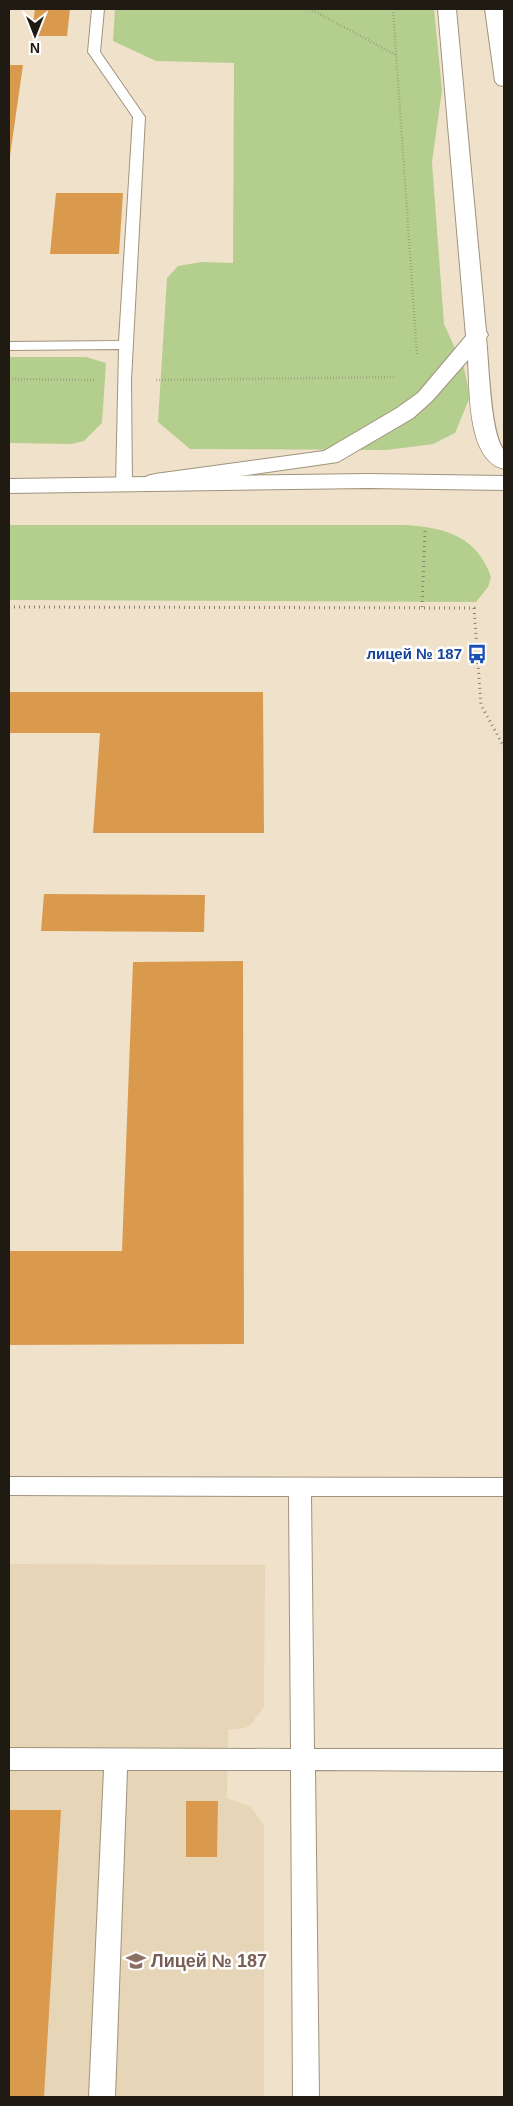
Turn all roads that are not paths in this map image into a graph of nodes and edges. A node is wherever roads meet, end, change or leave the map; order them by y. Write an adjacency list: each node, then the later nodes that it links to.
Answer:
1 (98, 9): 6 (lane)
2 (447, 9): 5 (street)
3 (494, 9): 4 (street)
4 (504, 82)
5 (478, 335): 8 (street); 11 (street)
6 (126, 344): 7 (lane); 11 (lane)
7 (9, 346)
8 (504, 463)
9 (504, 482): 11 (street)
10 (9, 486): 11 (street)
11 (124, 486)
12 (9, 1486): 13 (lane)
13 (300, 1487): 14 (lane); 17 (lane)
14 (504, 1487)
15 (9, 1759): 16 (lane)
16 (116, 1759): 17 (lane); 19 (lane)
17 (302, 1760): 18 (lane); 20 (lane)
18 (504, 1760)
19 (102, 2097)
20 (306, 2097)

